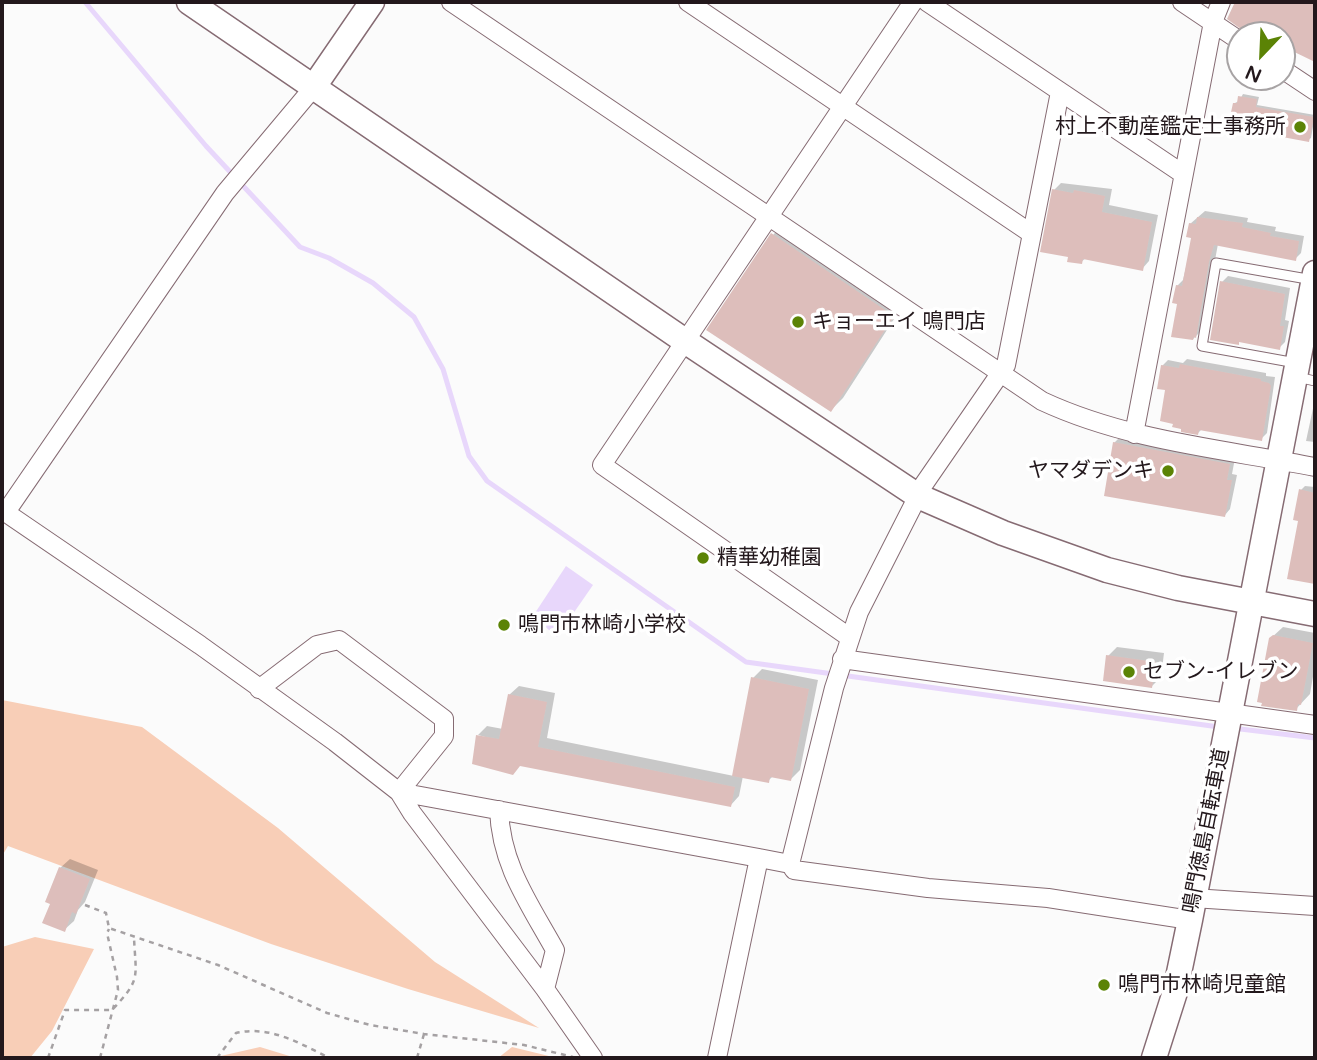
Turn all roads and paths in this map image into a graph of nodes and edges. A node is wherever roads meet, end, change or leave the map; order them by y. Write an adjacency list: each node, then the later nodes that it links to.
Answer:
1 (189, 2): 12 (street)
2 (372, 2): 12 (street)
3 (451, 2): 17 (street)
4 (688, 2): 15 (street)
5 (913, 2): 15 (street)
6 (927, 2): 14 (street)
7 (1182, 2): 9 (street)
8 (1221, 2): 9 (street)
9 (1213, 22): 10 (street); 16 (street)
10 (1226, 31)
11 (1296, 78): 13 (street)
12 (313, 88): 20 (street); 27 (street)
13 (1315, 91)
14 (1060, 92): 16 (street); 18 (street)
15 (842, 106): 17 (street); 18 (street)
16 (1183, 174): 23 (street)
17 (767, 217): 20 (street); 21 (street)
18 (1032, 234): 21 (street)
19 (1315, 277): 22 (street, 鳴門徳島自転車道); 22 (lane)
20 (685, 341): 26 (street); 30 (street)
21 (1001, 374): 23 (street); 26 (street)
22 (1303, 374): 24 (street, 鳴門徳島自転車道)
23 (1134, 434): 24 (street)
24 (1280, 460): 25 (street); 28 (street, 鳴門徳島自転車道)
25 (1315, 467)
26 (918, 496): 28 (street); 30 (street)
27 (4, 511): 32 (street)
28 (1251, 602): 29 (street); 33 (street, 鳴門徳島自転車道)
29 (1315, 614)
30 (849, 637): 31 (street)
31 (841, 662): 33 (street); 38 (street)
32 (259, 689): 35 (street); 35 (street)
33 (1228, 722): 34 (street); 41 (street, 鳴門徳島自転車道)
34 (1315, 725)
35 (399, 792): 36 (street); 44 (street)
36 (499, 810): 37 (street); 44 (street)
37 (759, 858): 38 (street); 54 (street)
38 (790, 864): 41 (street)
39 (85, 905): 42 (path)
40 (1315, 906): 41 (street)
41 (1191, 909): 55 (street, 鳴門徳島自転車道)
42 (109, 928): 43 (path); 45 (path)
43 (134, 938): 45 (path); 46 (path)
44 (545, 989): 53 (street)
45 (112, 1010): 47 (path); 48 (path)
46 (424, 1034): 51 (path); 52 (path)
47 (48, 1058)
48 (100, 1058)
49 (217, 1058): 50 (path)
50 (330, 1058)
51 (417, 1058)
52 (576, 1058)
53 (593, 1058)
54 (718, 1058)
55 (1154, 1058)

